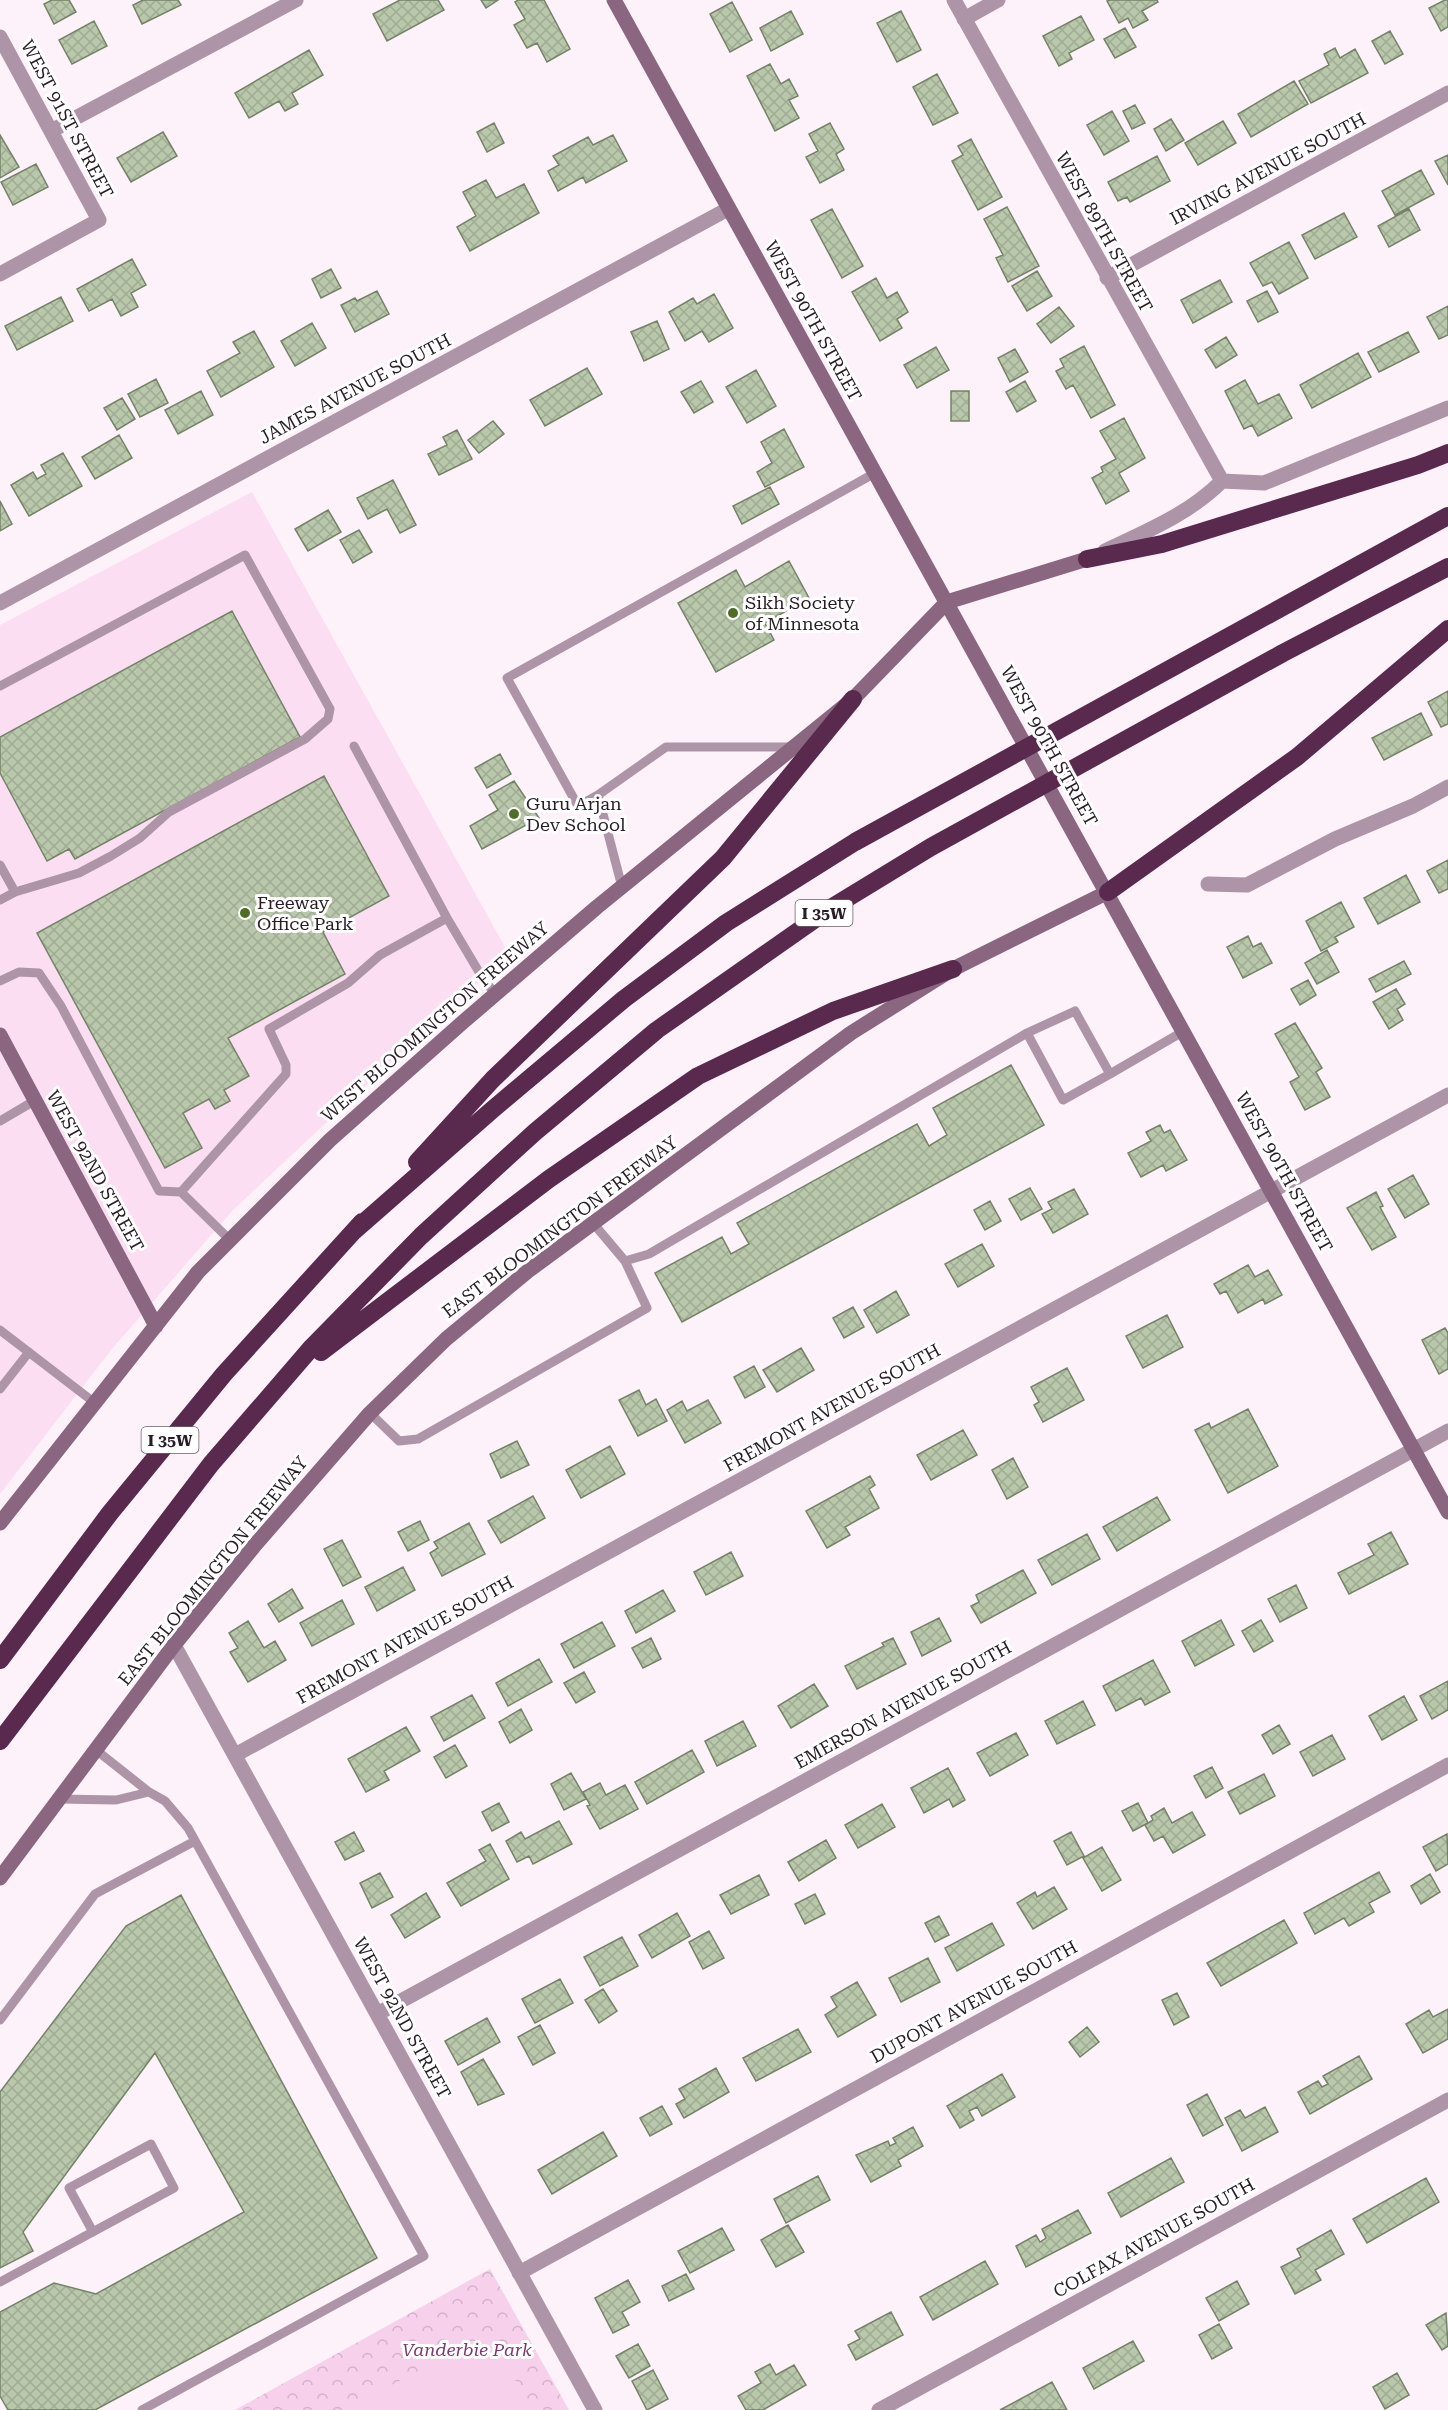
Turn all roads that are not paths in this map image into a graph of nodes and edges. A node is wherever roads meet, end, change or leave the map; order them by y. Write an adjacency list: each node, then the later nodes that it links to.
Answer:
1 (296, 0): 8 (street)
2 (614, 0): 9 (street, WEST 90TH STREET)
3 (954, 0): 5 (street, WEST 89TH STREET)
4 (998, 0): 5 (street)
5 (964, 19): 11 (street, WEST 89TH STREET)
6 (0, 37): 8 (street, WEST 91ST STREET)
7 (1448, 93): 11 (street, IRVING AVENUE SOUTH)
8 (51, 131): 10 (street, WEST 91ST STREET)
9 (728, 209): 14 (street, WEST 90TH STREET); 20 (street, JAMES AVENUE SOUTH)
10 (0, 274)
11 (1107, 278): 15 (street, WEST 89TH STREET)
12 (1448, 408): 15 (street)
13 (1448, 453): 17 (highway)
14 (875, 473): 19 (street, WEST 90TH STREET); 27 (lane)
15 (1222, 481): 17 (street)
16 (1448, 516): 48 (highway, I 35W)
17 (1087, 559): 19 (street)
18 (1448, 567): 54 (highway, I 35W)
19 (947, 602): 23 (street, WEST BLOOMINGTON FREEWAY); 32 (street, WEST 90TH STREET)
20 (0, 603)
21 (1448, 630): 32 (highway)
22 (0, 686): 31 (lane)
23 (853, 699): 25 (street, WEST BLOOMINGTON FREEWAY); 48 (highway)
24 (354, 746): 34 (lane)
25 (794, 747): 27 (lane); 30 (street, WEST BLOOMINGTON FREEWAY)
26 (1448, 787): 29 (street)
27 (598, 795): 30 (lane)
28 (0, 865): 31 (lane)
29 (1208, 884)
30 (622, 888): 37 (street, WEST BLOOMINGTON FREEWAY)
31 (15, 892): 33 (lane)
32 (1108, 892): 35 (street, EAST BLOOMINGTON FREEWAY); 38 (street, WEST 90TH STREET)
33 (0, 900)
34 (447, 918): 37 (lane); 46 (lane)
35 (953, 969): 47 (street, EAST BLOOMINGTON FREEWAY); 54 (highway)
36 (0, 981): 46 (lane)
37 (495, 994): 49 (street, WEST BLOOMINGTON FREEWAY)
38 (1184, 1031): 41 (lane); 45 (street, WEST 90TH STREET)
39 (1027, 1033): 41 (lane); 41 (lane); 50 (lane)
40 (0, 1035): 43 (street, WEST 92ND STREET)
41 (1110, 1074)
42 (1448, 1095): 45 (street, FREMONT AVENUE SOUTH)
43 (34, 1101): 44 (lane); 51 (street, WEST 92ND STREET)
44 (0, 1121)
45 (1272, 1190): 59 (street, WEST 90TH STREET); 66 (street, FREMONT AVENUE SOUTH)
46 (181, 1192): 49 (lane)
47 (593, 1223): 50 (lane); 57 (street, EAST BLOOMINGTON FREEWAY)
48 (354, 1231): 63 (highway, I 35W)
49 (230, 1240): 51 (street, WEST BLOOMINGTON FREEWAY)
50 (625, 1261): 57 (lane)
51 (156, 1326): 56 (street, WEST BLOOMINGTON FREEWAY)
52 (0, 1330): 53 (lane)
53 (29, 1352): 55 (lane); 56 (lane)
54 (286, 1378): 64 (highway, I 35W)
55 (0, 1389)
56 (95, 1402): 61 (street, WEST BLOOMINGTON FREEWAY)
57 (370, 1413): 62 (street, EAST BLOOMINGTON FREEWAY)
58 (1448, 1431): 59 (street, EMERSON AVENUE SOUTH)
59 (1414, 1450): 60 (street, WEST 90TH STREET); 72 (street, EMERSON AVENUE SOUTH)
60 (1448, 1512)
61 (0, 1523)
62 (174, 1645): 65 (street, EAST BLOOMINGTON FREEWAY); 66 (street, WEST 92ND STREET)
63 (0, 1660)
64 (0, 1741)
65 (96, 1750): 68 (lane); 69 (street, EAST BLOOMINGTON FREEWAY)
66 (235, 1755): 72 (street, WEST 92ND STREET)
67 (1448, 1765): 76 (street, DUPONT AVENUE SOUTH)
68 (149, 1792): 69 (lane); 70 (lane)
69 (59, 1799): 71 (street, EAST BLOOMINGTON FREEWAY)
70 (195, 1841): 73 (lane); 78 (lane)
71 (0, 1878)
72 (377, 2014): 76 (street, WEST 92ND STREET)
73 (0, 2020)
74 (1448, 2100): 80 (street, COLFAX AVENUE SOUTH)
75 (93, 2232): 75 (lane); 77 (lane)
76 (519, 2273): 79 (street, WEST 92ND STREET)
77 (0, 2282)
78 (141, 2410)
79 (595, 2410)
80 (879, 2410)

